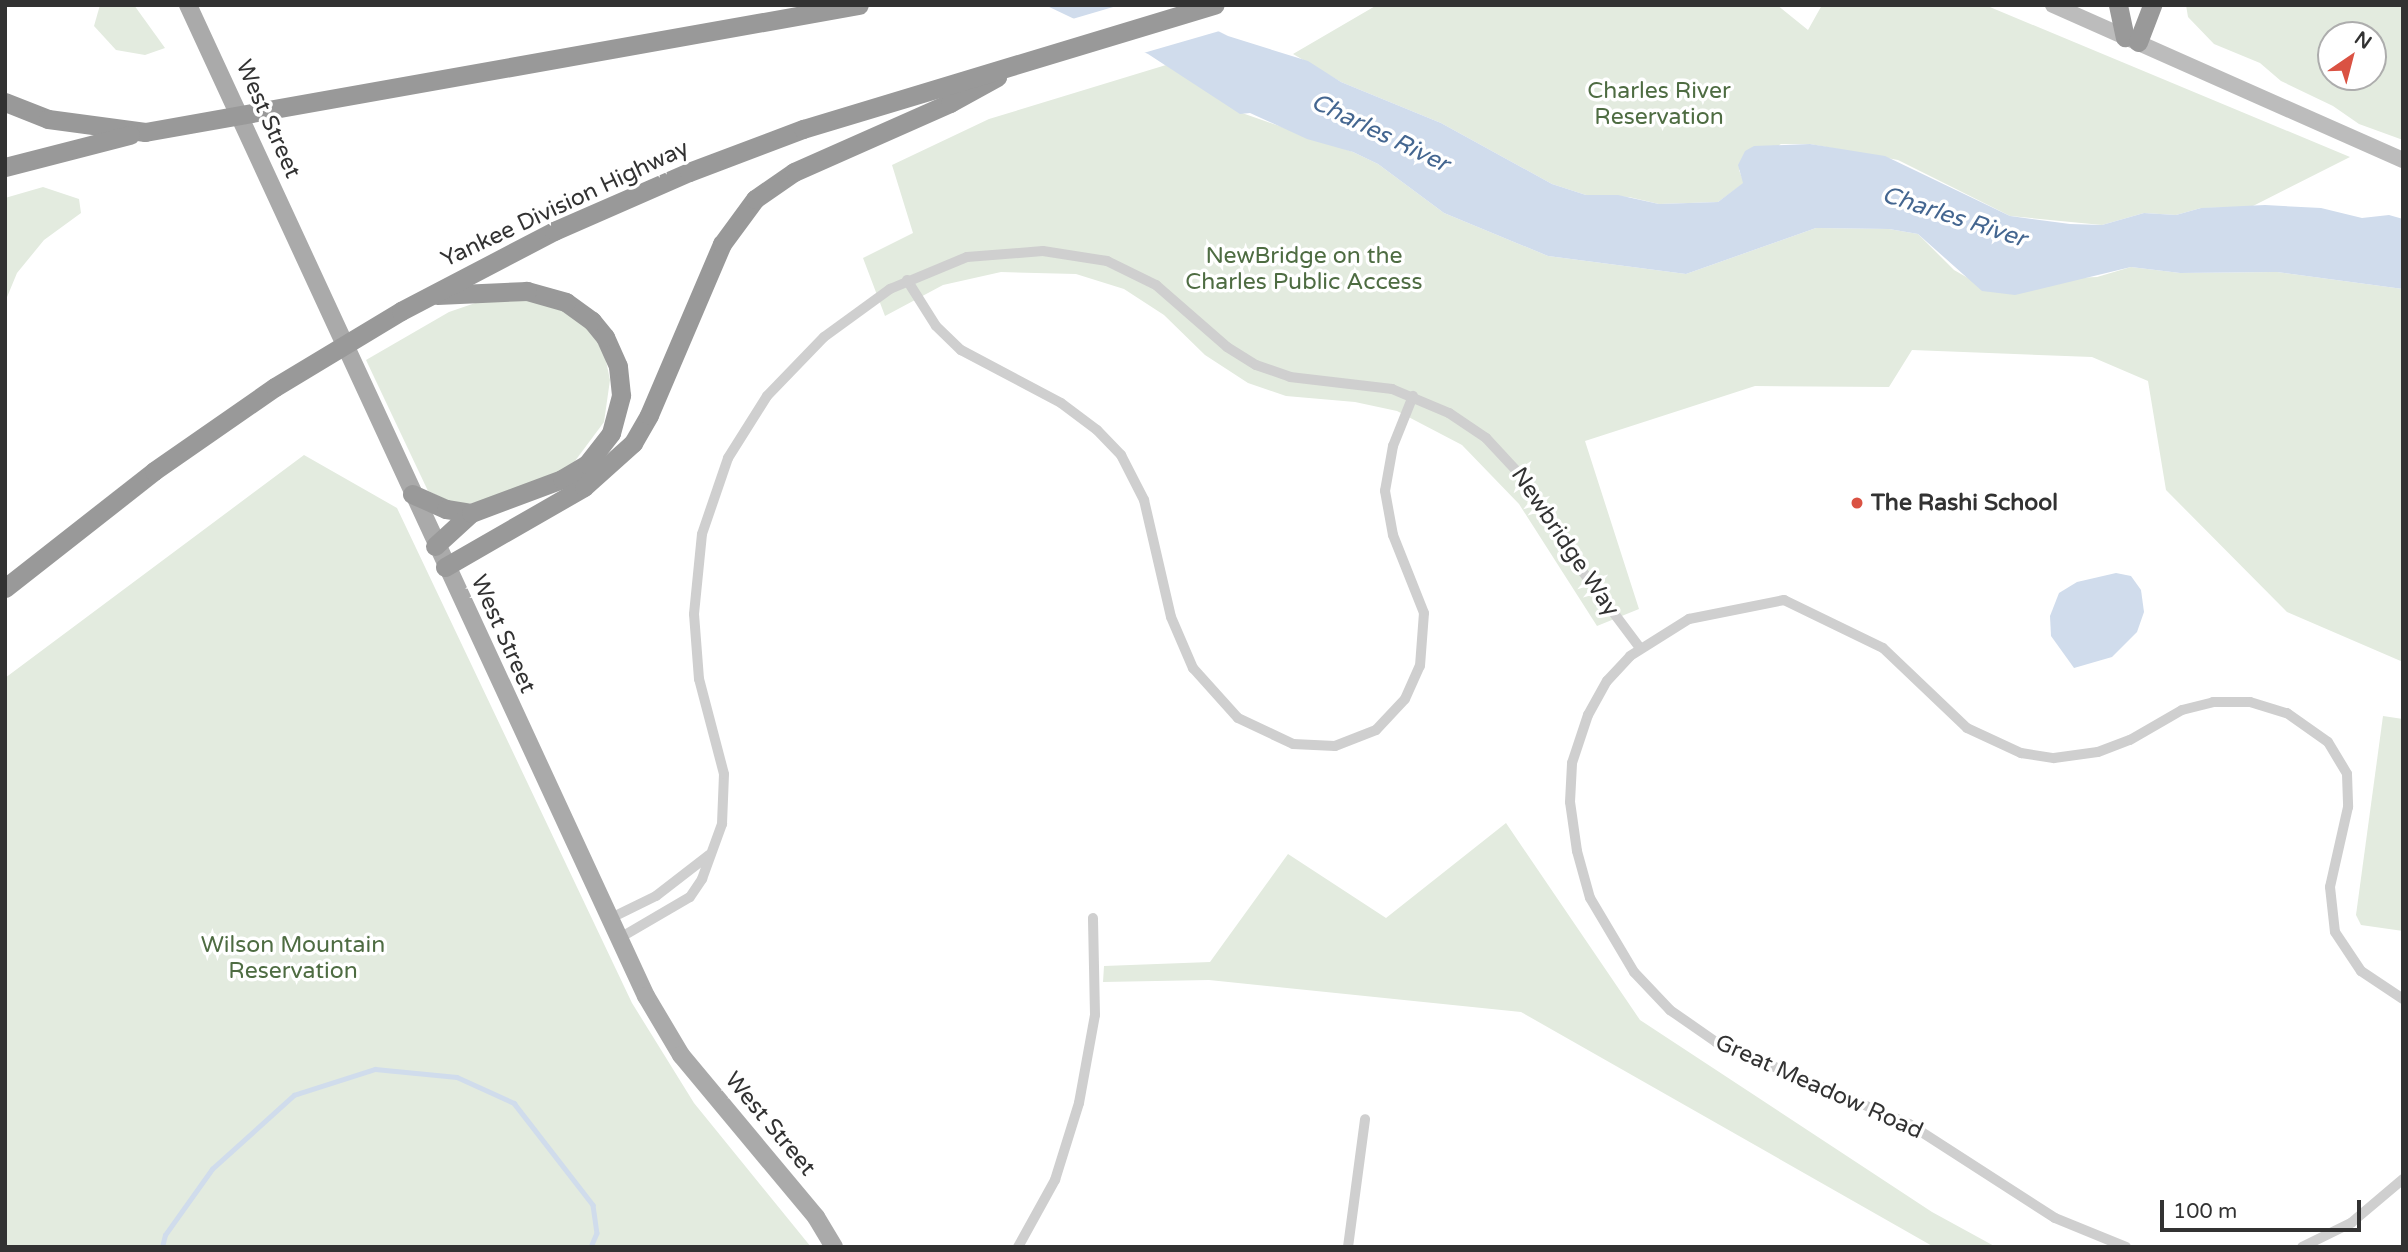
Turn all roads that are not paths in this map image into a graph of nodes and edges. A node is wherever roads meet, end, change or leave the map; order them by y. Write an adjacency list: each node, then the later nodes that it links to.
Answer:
1 (188, 5): 16 (main road, West Street)
2 (859, 5): 10 (highway)
3 (1215, 5): 8 (highway, Yankee Division Highway)
4 (2053, 5): 7 (main road)
5 (2119, 5): 7 (highway)
6 (2152, 5): 7 (highway)
7 (2132, 40): 11 (main road)
8 (1025, 61): 14 (highway, Yankee Division Highway); 19 (highway)
9 (5, 102): 10 (highway)
10 (145, 132): 12 (highway)
11 (2403, 160)
12 (5, 167)
13 (907, 280): 15 (street, Newbridge Way); 15 (street); 22 (street, Newbridge Way)
14 (428, 295): 17 (highway); 20 (highway, Yankee Division Highway)
15 (1413, 396): 21 (street, Newbridge Way)
16 (412, 494): 17 (highway); 18 (main road, West Street)
17 (471, 513): 18 (highway)
18 (435, 546): 19 (main road, West Street)
19 (445, 567): 24 (main road, West Street)
20 (5, 588)
21 (1640, 648): 26 (street, Great Meadow Road); 32 (street, Great Meadow Road)
22 (709, 855): 24 (street); 25 (street, Newbridge Way)
23 (1093, 918): 30 (street)
24 (609, 919): 25 (main road, West Street)
25 (618, 939): 29 (main road, West Street)
26 (2403, 999)
27 (1365, 1119): 31 (street)
28 (2403, 1179): 33 (street)
29 (834, 1247)
30 (1018, 1247)
31 (1348, 1247)
32 (2126, 1247)
33 (2302, 1247)

